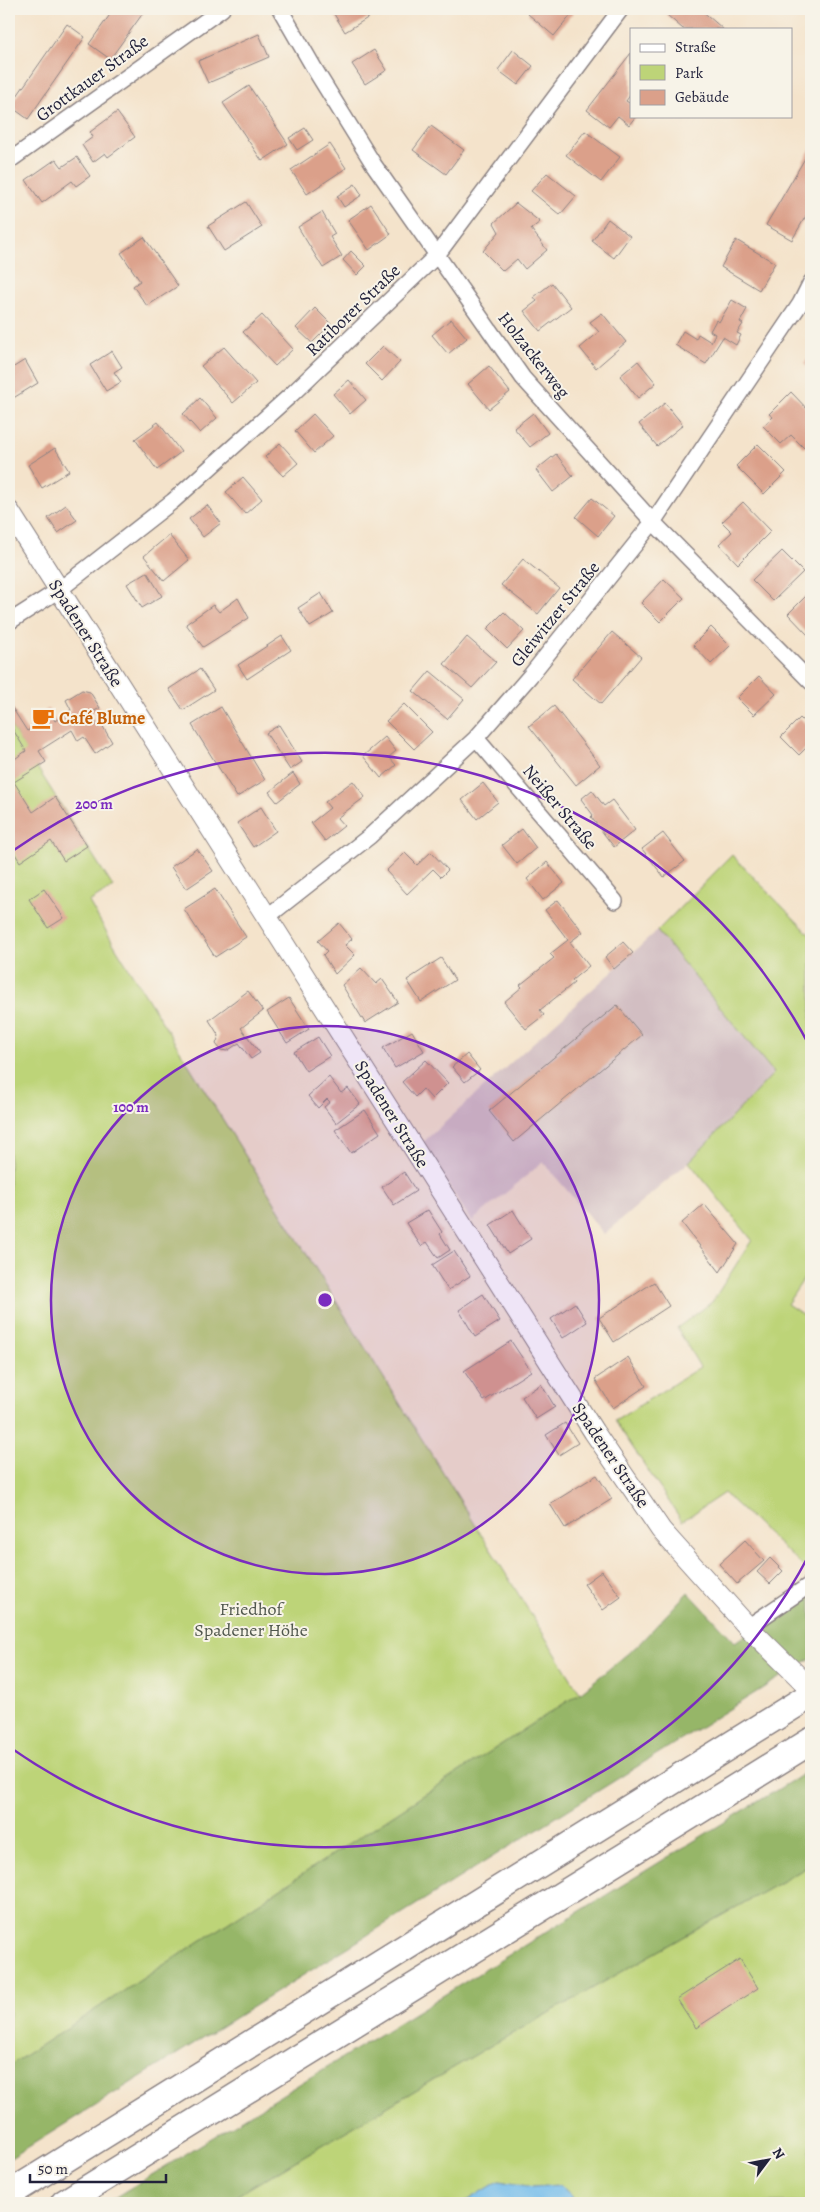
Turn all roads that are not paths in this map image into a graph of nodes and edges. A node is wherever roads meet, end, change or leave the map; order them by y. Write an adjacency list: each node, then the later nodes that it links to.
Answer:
1 (222, 9): 4 (street, Grottkauer Straße)
2 (280, 9): 5 (street, Holzackerweg)
3 (621, 9): 5 (street, Ratiborer Straße)
4 (9, 161)
5 (437, 255): 8 (street, Holzackerweg); 9 (street, Ratiborer Straße)
6 (811, 282): 8 (street, Gleiwitzer Straße)
7 (9, 511): 9 (street, Spadener Straße)
8 (653, 522): 11 (street, Holzackerweg); 12 (street, Gleiwitzer Straße)
9 (59, 590): 10 (street, Ratiborer Straße); 14 (street, Spadener Straße)
10 (9, 622)
11 (811, 682)
12 (476, 738): 13 (street, Neißer Straße); 14 (street, Gleiwitzer Straße)
13 (615, 902)
14 (267, 917): 16 (street, Spadener Straße)
15 (811, 1584): 16 (street)
16 (748, 1627): 17 (street, Spadener Straße)
17 (811, 1689)
18 (811, 1695): 20 (highway)
19 (804, 1745): 21 (highway)
20 (9, 2194)
21 (64, 2203)

